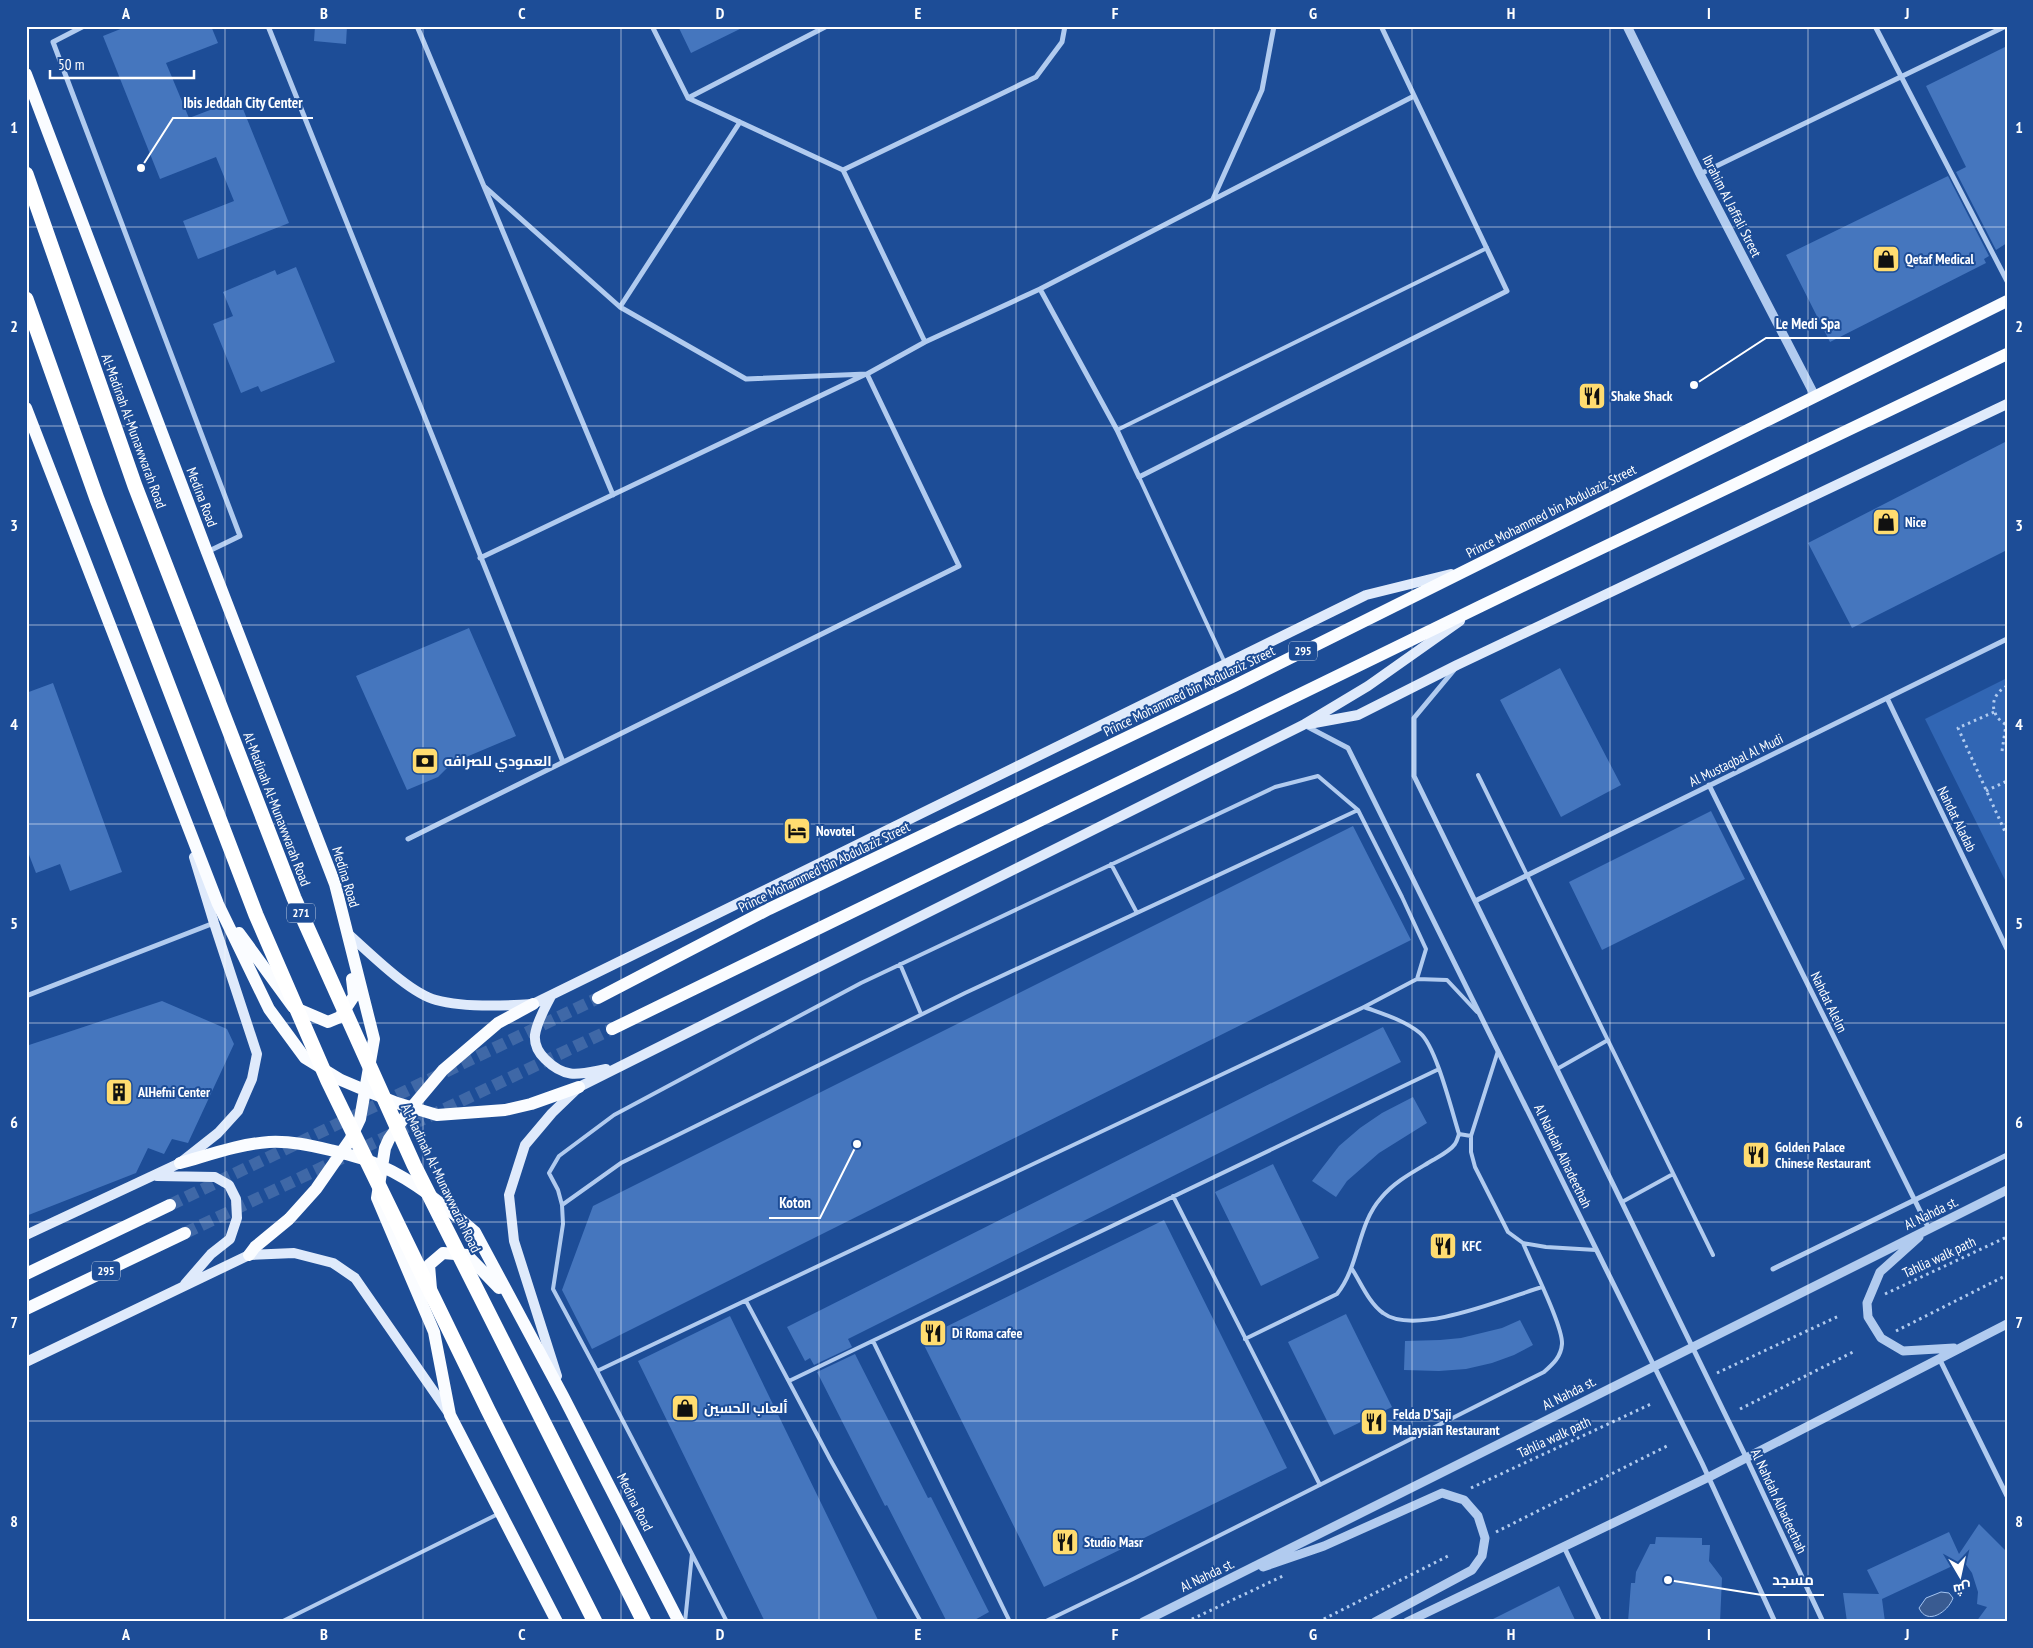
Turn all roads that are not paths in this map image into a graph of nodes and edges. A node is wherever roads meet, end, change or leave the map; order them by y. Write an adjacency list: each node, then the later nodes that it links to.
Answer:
1 (84, 26): 37 (street)
2 (268, 26): 38 (street)
3 (417, 26): 20 (street)
4 (652, 26): 15 (street)
5 (827, 26): 15 (street)
6 (1066, 26): 17 (street)
7 (1274, 26): 21 (street)
8 (1381, 26): 14 (street)
9 (1628, 26): 19 (street, Ibrahim Al Jaffali Street)
10 (1875, 26): 13 (street)
11 (2006, 26): 13 (street)
12 (26, 74): 37 (main road, Medina Road)
13 (1900, 76): 19 (street); 23 (street)
14 (1414, 96): 21 (street); 22 (street)
15 (688, 98): 16 (street)
16 (740, 122): 17 (street); 27 (street)
17 (843, 170): 28 (street)
18 (26, 174): 131 (highway, Al-Madinah Al-Munawwarah Road / 271, bridge)
19 (1700, 174): 31 (street, Ibrahim Al Jaffali Street)
20 (484, 186): 27 (street); 36 (street)
21 (1213, 200): 24 (street)
22 (1487, 248): 34 (lane); 35 (street)
23 (2007, 281)
24 (1040, 289): 28 (street); 34 (street)
25 (26, 299): 130 (highway, bridge)
26 (2007, 301): 31 (main road, Prince Mohammed bin Abdulaziz Street / 295)
27 (620, 307): 30 (street)
28 (925, 342): 30 (street)
29 (2007, 354): 40 (main road)
30 (866, 374): 36 (street); 46 (street)
31 (1815, 396): 39 (main road, Prince Mohammed bin Abdulaziz Street / 295)
32 (2007, 404): 43 (main road)
33 (26, 408): 49 (main road)
34 (1117, 430): 35 (street)
35 (1139, 477): 42 (lane)
36 (613, 495): 38 (street)
37 (207, 552): 58 (main road, Medina Road)
38 (480, 558): 46 (street)
39 (1464, 571): 42 (main road); 64 (main road, Prince Mohammed bin Abdulaziz Street / 295)
40 (1481, 606): 45 (main road); 69 (main road)
41 (2007, 639): 44 (street, Al Mustaqbal Al Mudi)
42 (1226, 665): 63 (main road)
43 (1457, 665): 45 (main road); 54 (street)
44 (1887, 698): 48 (street, Al Mustaqbal Al Mudi); 59 (street, Nahdat Aladab)
45 (1303, 725): 68 (street, Al Nahdah Alhadeethah); 72 (main road)
46 (563, 762): 51 (street)
47 (1478, 776): 53 (lane)
48 (1709, 785): 53 (street, Al Mustaqbal Al Mudi); 88 (street, Nahdat Alelm)
49 (178, 801): 55 (main road); 57 (main road)
50 (1358, 810): 52 (lane); 56 (lane); 61 (lane)
51 (408, 839)
52 (1112, 864): 56 (lane); 60 (lane)
53 (1527, 875): 54 (street, Al Mustaqbal Al Mudi); 70 (lane)
54 (1475, 901): 74 (street)
55 (218, 904): 58 (main road); 76 (main road)
56 (1137, 913): 67 (lane)
57 (214, 924): 62 (street); 82 (main road)
58 (346, 932): 65 (main road); 76 (main road)
59 (2006, 947)
60 (900, 964): 67 (lane); 91 (lane)
61 (1417, 979): 66 (lane); 68 (lane)
62 (26, 996)
63 (551, 996): 65 (main road); 72 (main road)
64 (598, 998)
65 (533, 1004): 77 (main road)
66 (1364, 1007): 73 (lane); 105 (lane)
67 (921, 1014): 91 (lane)
68 (1480, 1015): 71 (street, Al Nahdah Alhadeethah)
69 (612, 1029)
70 (1608, 1040): 74 (lane); 84 (lane)
71 (1498, 1051): 79 (lane); 96 (street, Al Nahdah Alhadeethah)
72 (620, 1067): 75 (main road)
73 (1439, 1069): 78 (lane); 87 (lane)
74 (1557, 1069): 89 (street)
75 (579, 1088): 77 (main road); 118 (main road)
76 (366, 1091): 77 (main road); 80 (main road)
77 (411, 1108): 83 (main road)
78 (1459, 1134): 79 (lane); 99 (lane)
79 (1471, 1136): 95 (lane)
80 (343, 1152): 82 (main road); 83 (main road); 98 (main road)
81 (2007, 1155): 88 (street)
82 (180, 1163): 85 (main road)
83 (381, 1166): 104 (main road); 108 (main road)
84 (1673, 1174): 89 (lane); 97 (lane)
85 (152, 1176): 94 (main road); 103 (main road)
86 (2007, 1190): 92 (street, Al Nahda st.)
87 (1173, 1196): 109 (lane); 110 (lane)
88 (1914, 1200): 92 (street, Nahdat Alelm); 100 (street)
89 (1622, 1202): 111 (street)
90 (170, 1205): 101 (main road, 295)
91 (562, 1205): 116 (lane)
92 (1929, 1229): 111 (street, Al Nahda st.); 112 (street)
93 (185, 1233): 106 (main road, 295)
94 (26, 1235)
95 (1523, 1243): 96 (lane); 102 (lane)
96 (1596, 1250): 115 (street, Al Nahdah Alhadeethah)
97 (1713, 1255)
98 (249, 1256): 103 (main road); 119 (main road)
99 (1352, 1269): 102 (lane); 109 (lane)
100 (1773, 1269)
101 (26, 1274)
102 (1542, 1287): 122 (lane)
103 (181, 1288): 114 (main road)
104 (509, 1299): 108 (main road); 118 (main road, Medina Road)
105 (746, 1301): 116 (lane); 117 (lane)
106 (26, 1309)
107 (2007, 1324): 112 (street)
108 (434, 1332): 119 (main road)
109 (1246, 1339): 122 (lane)
110 (873, 1341): 117 (lane); 136 (lane)
111 (1692, 1347): 115 (street, Al Nahda st.); 120 (street, Al Nahdah Alhadeethah)
112 (1960, 1348): 113 (street)
113 (1939, 1358): 120 (street); 123 (street)
114 (26, 1362)
115 (1654, 1366): 121 (street, Al Nahdah Alhadeethah); 127 (street, Al Nahda st.)
116 (597, 1371): 126 (lane)
117 (788, 1381): 135 (lane)
118 (563, 1396): 132 (main road, Medina Road)
119 (450, 1415): 124 (main road)
120 (1746, 1457): 121 (street); 143 (street, Al Nahdah Alhadeethah)
121 (1709, 1477): 125 (street); 142 (street, Al Nahdah Alhadeethah)
122 (1320, 1485): 137 (lane)
123 (2007, 1496)
124 (500, 1513): 128 (lane); 129 (main road)
125 (1564, 1547): 140 (street); 141 (street)
126 (692, 1554): 133 (lane); 134 (lane)
127 (1231, 1578): 138 (street, Al Nahda st.); 139 (street)
128 (280, 1622)
129 (557, 1622)
130 (595, 1622)
131 (644, 1622)
132 (679, 1622)
133 (685, 1622)
134 (727, 1622)
135 (921, 1622)
136 (1010, 1622)
137 (1044, 1622)
138 (1143, 1622)
139 (1375, 1622)
140 (1407, 1622)
141 (1600, 1622)
142 (1775, 1622)
143 (1823, 1622)

